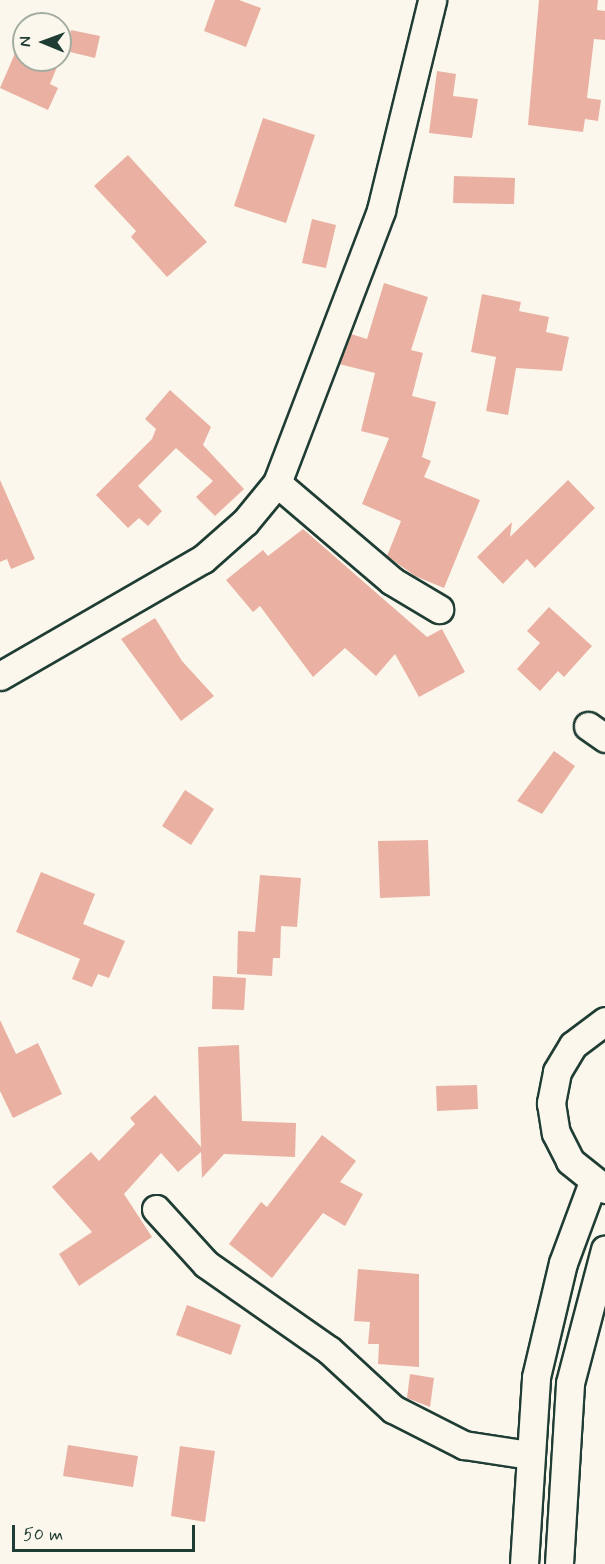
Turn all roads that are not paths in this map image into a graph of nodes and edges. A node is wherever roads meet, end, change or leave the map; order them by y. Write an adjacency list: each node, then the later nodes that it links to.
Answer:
1 (432, 0): 2 (street)
2 (277, 483): 3 (street); 4 (street)
3 (439, 609)
4 (0, 676)
5 (605, 1021): 6 (street)
6 (599, 1186): 9 (street)
7 (156, 1209): 9 (street)
8 (605, 1250): 11 (street)
9 (529, 1455): 10 (street)
10 (524, 1564)
11 (559, 1564)

